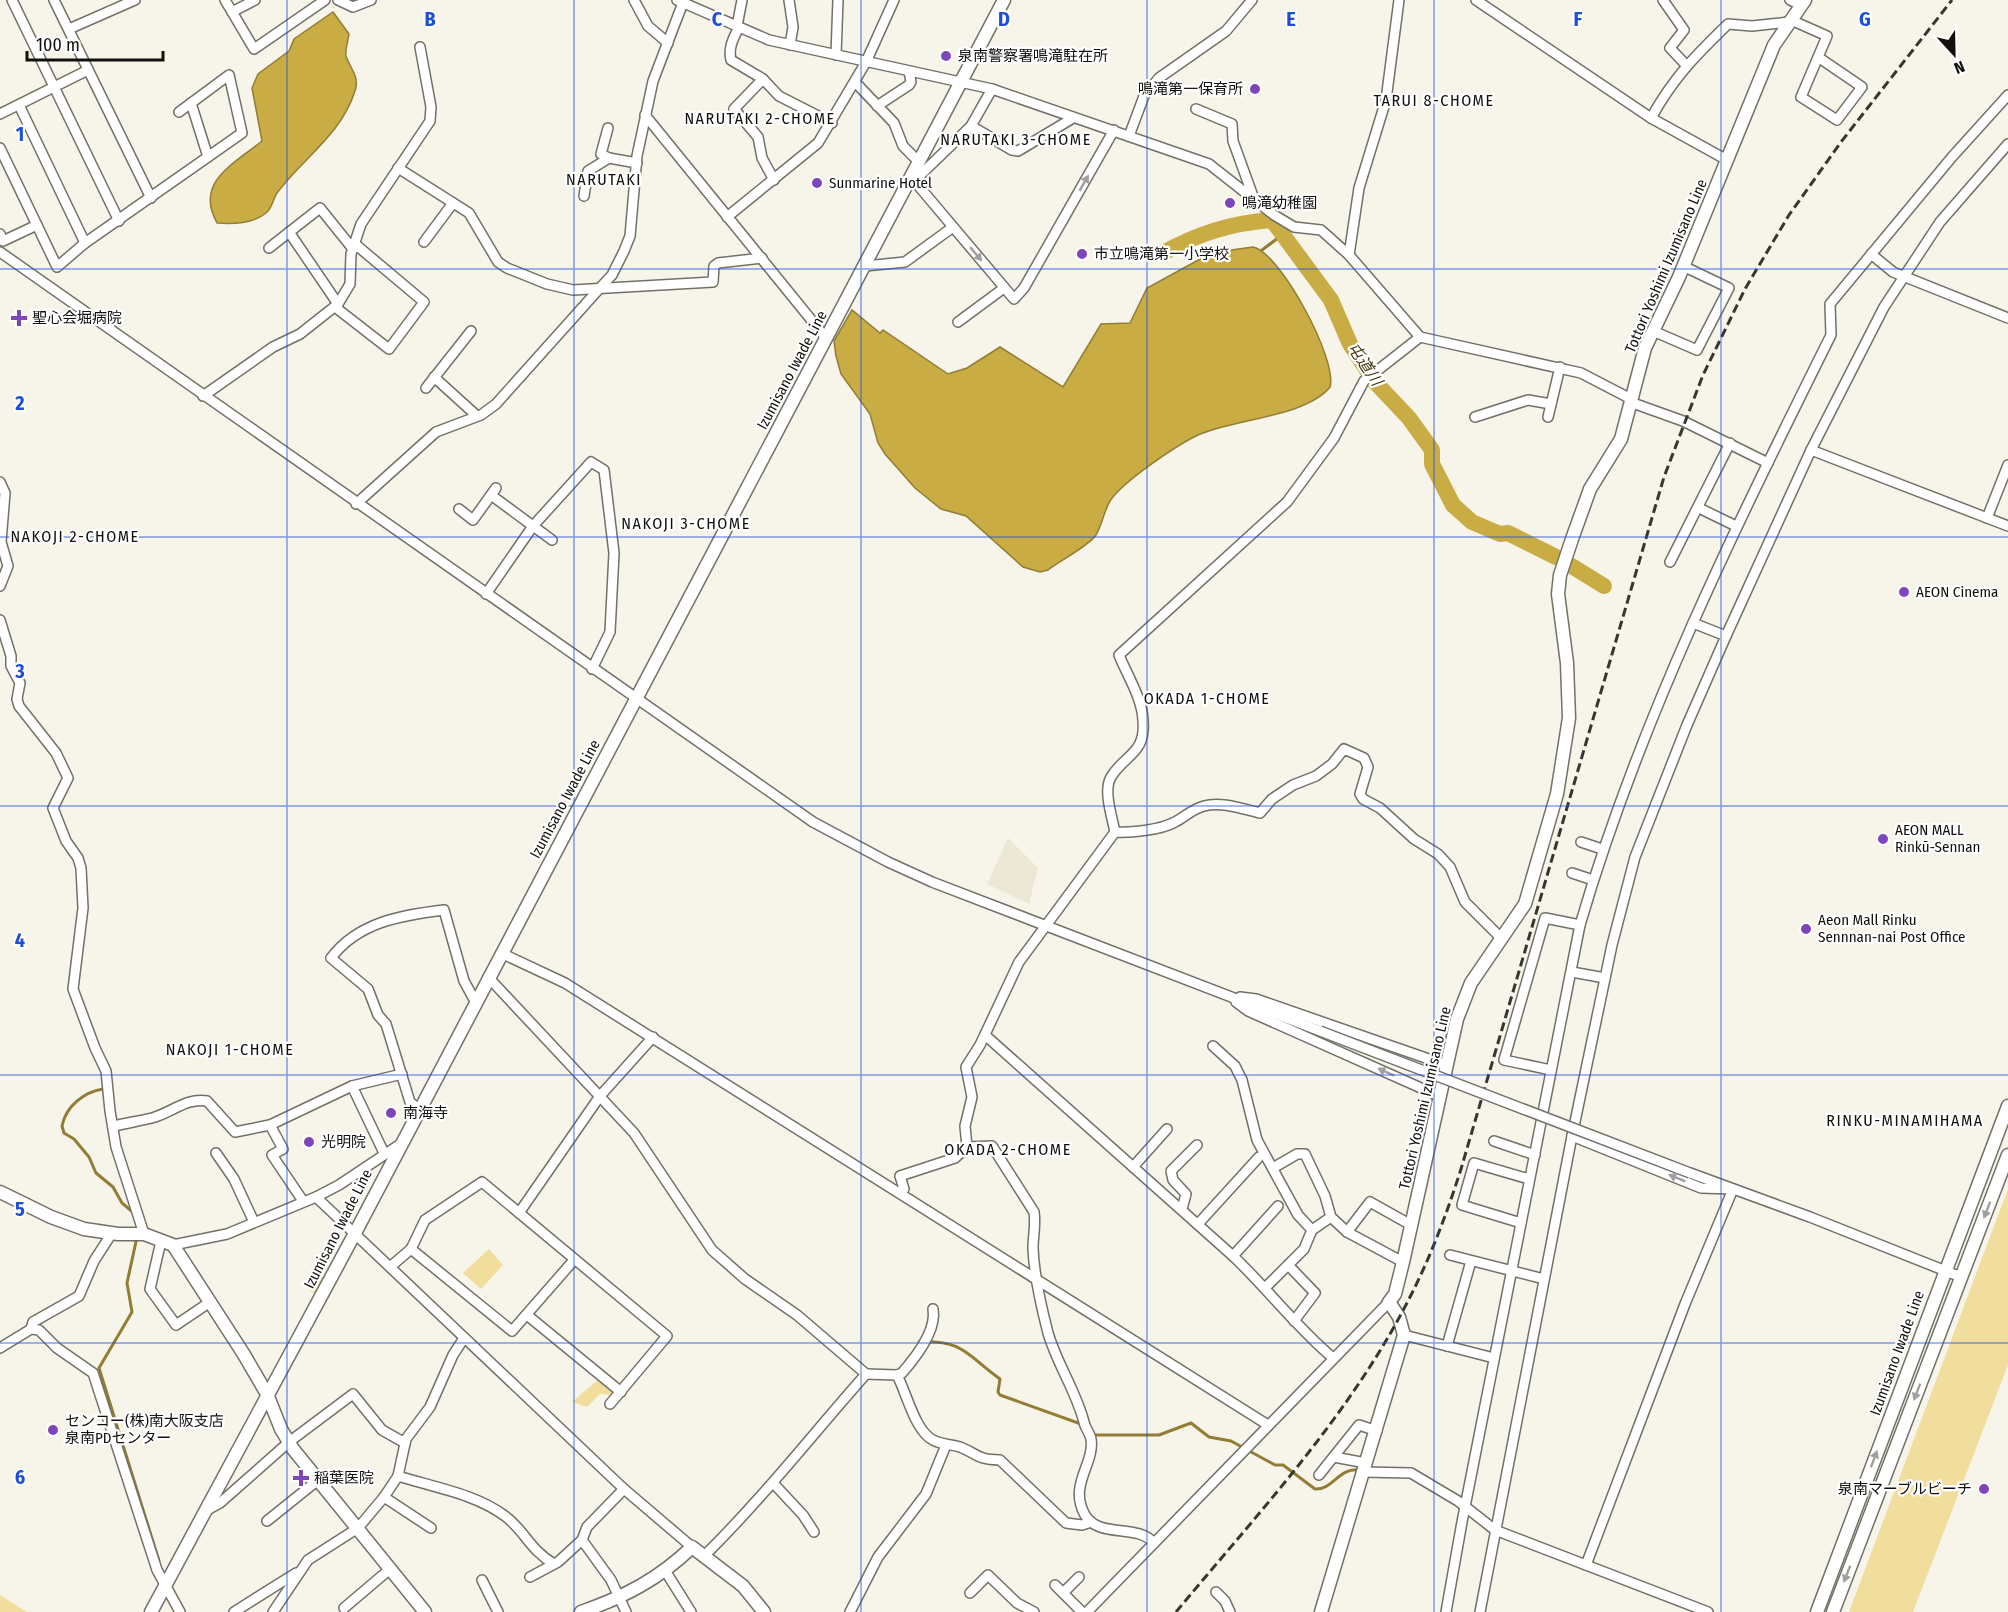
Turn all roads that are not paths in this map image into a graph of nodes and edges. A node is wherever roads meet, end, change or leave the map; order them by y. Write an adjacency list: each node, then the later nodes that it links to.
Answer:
1 (12, 0): 38 (street)
2 (54, 0): 25 (street)
3 (135, 0): 21 (street)
4 (225, 0): 22 (street)
5 (255, 0): 22 (street)
6 (325, 0): 22 (street)
7 (338, 0): 8 (street)
8 (371, 0)
9 (634, 0): 26 (street)
10 (742, 0): 24 (street)
11 (789, 0): 27 (street)
12 (838, 0): 29 (street)
13 (894, 0): 31 (street)
14 (1003, 0): 36 (main road, Izumisano Iwade Line)
15 (1252, 0): 54 (street)
16 (1399, 0): 81 (street)
17 (1476, 0): 49 (street)
18 (1663, 0): 32 (street)
19 (682, 1): 24 (street); 26 (street)
20 (1799, 2): 23 (main road, Tottori Yoshimi Izumisano Line)
21 (122, 3): 25 (street)
22 (232, 12)
23 (1790, 21): 30 (street); 32 (street); 59 (main road, Tottori Yoshimi Izumisano Line)
24 (738, 27): 27 (street); 35 (street)
25 (69, 29): 33 (street)
26 (668, 43): 47 (street)
27 (790, 45): 29 (street)
28 (420, 47): 62 (street)
29 (836, 55): 31 (street)
30 (1818, 57): 30 (street)
31 (866, 62): 34 (street); 37 (street)
32 (1686, 65): 49 (street)
33 (88, 70): 38 (street); 66 (street)
34 (909, 71): 36 (street); 43 (street)
35 (763, 79): 50 (street); 64 (street)
36 (961, 81): 39 (street); 60 (main road, Izumisano Iwade Line)
37 (855, 82): 43 (street); 50 (street)
38 (54, 88): 42 (street); 70 (street)
39 (992, 89): 48 (street); 51 (street)
40 (2008, 95): 80 (street)
41 (191, 104): 45 (street); 57 (street); 57 (street)
42 (19, 105): 46 (street); 76 (street)
43 (877, 106): 60 (street)
44 (1196, 109): 67 (street)
45 (179, 112)
46 (0, 114)
47 (645, 115): 61 (street); 69 (street)
48 (1072, 118): 51 (street); 53 (street)
49 (1651, 118): 59 (street)
50 (832, 123): 64 (street)
51 (971, 126): 63 (street)
52 (608, 128): 58 (street)
53 (1114, 130): 54 (street); 86 (street, one-way to 53)
54 (1129, 136): 67 (street)
55 (2008, 144): 85 (street)
56 (1, 153): 71 (street)
57 (208, 157): 66 (street)
58 (609, 158): 61 (street); 65 (street)
59 (1728, 160): 84 (main road, Tottori Yoshimi Izumisano Line)
60 (919, 162): 63 (main road, Izumisano Iwade Line)
61 (637, 163): 87 (street)
62 (398, 168): 68 (street); 77 (street)
63 (913, 179): 72 (street); 83 (main road, Izumisano Iwade Line)
64 (774, 180): 69 (street)
65 (584, 196)
66 (151, 198): 70 (street)
67 (1254, 200): 81 (street)
68 (453, 203): 75 (street); 87 (street)
69 (727, 217): 82 (street)
70 (119, 220): 76 (street)
71 (37, 225): 74 (street); 76 (street)
72 (953, 227): 83 (street); 86 (street, one-way to 86)
73 (289, 232): 77 (street); 78 (street); 88 (street)
74 (0, 234)
75 (424, 242)
76 (85, 243)
77 (354, 246): 88 (street); 88 (street)
78 (270, 248)
79 (0, 252): 98 (street)
80 (1871, 254): 85 (street); 106 (street)
81 (1349, 255): 93 (street)
82 (762, 258): 87 (street); 94 (street)
83 (865, 266): 94 (main road, Izumisano Iwade Line)
84 (1683, 266): 92 (main road, Tottori Yoshimi Izumisano Line); 92 (street)
85 (1903, 277): 89 (street); 105 (street)
86 (1004, 288): 90 (street)
87 (599, 289): 101 (street)
88 (336, 306): 98 (street)
89 (2008, 318)
90 (958, 322)
91 (471, 331): 96 (street)
92 (1653, 331): 99 (main road, Tottori Yoshimi Izumisano Line)
93 (1420, 337): 95 (street); 125 (street)
94 (826, 338): 124 (main road, Izumisano Iwade Line)
95 (1560, 367): 99 (street); 100 (street)
96 (434, 377): 97 (street); 101 (street)
97 (426, 388)
98 (203, 396): 109 (street)
99 (1630, 401): 104 (street); 132 (main road, Tottori Yoshimi Izumisano Line)
100 (1551, 404): 102 (street); 103 (street)
101 (477, 416): 109 (street)
102 (1475, 417)
103 (1548, 417)
104 (1730, 443): 106 (street); 111 (street)
105 (1811, 450): 112 (street); 122 (street)
106 (1768, 463): 114 (street)
107 (2008, 465): 112 (street)
108 (0, 482): 118 (street)
109 (356, 504): 119 (street)
110 (459, 508): 113 (street)
111 (1699, 508): 114 (street); 117 (street)
112 (1986, 518): 115 (street)
113 (533, 526): 116 (street); 119 (street); 123 (street)
114 (1736, 526): 121 (street)
115 (2008, 526)
116 (552, 540)
117 (1671, 562)
118 (0, 586)
119 (486, 594): 123 (street)
120 (0, 620): 151 (street)
121 (1693, 623): 122 (street); 127 (street)
122 (1726, 636): 136 (street)
123 (592, 669): 124 (street)
124 (634, 699): 130 (street); 133 (main road, Izumisano Iwade Line)
125 (1115, 832): 130 (street); 132 (street)
126 (1581, 843): 127 (street)
127 (1602, 849): 129 (street)
128 (1572, 873): 129 (street)
129 (1593, 880): 131 (street)
130 (1044, 925): 137 (street); 139 (street)
131 (1580, 925): 134 (street); 143 (street)
132 (1501, 938): 142 (main road, Tottori Yoshimi Izumisano Line)
133 (501, 953): 135 (main road, Izumisano Iwade Line); 140 (street)
134 (1572, 972): 136 (street); 143 (street)
135 (488, 977): 138 (main road, Izumisano Iwade Line); 146 (street)
136 (1605, 978): 153 (street)
137 (1229, 996): 142 (street); 147 (street, one-way to 137); 166 (street, bridge)
138 (475, 1001): 144 (street); 149 (main road, Izumisano Iwade Line)
139 (985, 1035): 157 (street); 163 (street)
140 (652, 1037): 146 (street); 168 (street)
141 (1213, 1046): 164 (street)
142 (1446, 1065): 147 (main road, Tottori Yoshimi Izumisano Line)
143 (1551, 1070): 160 (street)
144 (402, 1074): 145 (street); 149 (street)
145 (352, 1086): 150 (street); 159 (street)
146 (600, 1096): 173 (street); 211 (street)
147 (1439, 1096): 178 (main road, Tottori Yoshimi Izumisano Line)
148 (2008, 1106): 193 (main road, Izumisano Iwade Line)
149 (418, 1109): 155 (main road, Izumisano Iwade Line)
150 (270, 1125): 151 (street); 170 (street)
151 (114, 1126): 182 (street)
152 (1167, 1129): 163 (street)
153 (1572, 1137): 166 (street, one-way to 153); 197 (street)
154 (1494, 1141): 160 (street)
155 (399, 1145): 159 (street); 183 (main road, Izumisano Iwade Line)
156 (1197, 1145): 172 (street)
157 (967, 1147): 168 (street); 196 (street)
158 (216, 1153): 175 (street)
159 (384, 1153): 169 (street)
160 (1535, 1155): 165 (street)
161 (2008, 1155): 195 (main road, Izumisano Iwade Line, one-way to 195)
162 (1259, 1156): 177 (street)
163 (1133, 1167): 172 (street)
164 (1273, 1168): 174 (street); 179 (street)
165 (1529, 1179): 176 (street); 176 (street)
166 (1733, 1189): 193 (street); 242 (street)
167 (0, 1192): 181 (main road)
168 (901, 1193): 196 (street)
169 (316, 1197): 170 (street); 183 (street)
170 (303, 1201): 175 (street)
171 (1278, 1206): 187 (street)
172 (1182, 1209): 177 (street)
173 (519, 1213): 185 (street); 188 (street)
174 (1331, 1217): 179 (street); 180 (street)
175 (253, 1220): 184 (street)
176 (1521, 1223): 194 (street)
177 (1198, 1224): 187 (street)
178 (1411, 1225): 180 (street); 190 (main road, Tottori Yoshimi Izumisano Line)
179 (1312, 1230): 191 (street)
180 (1347, 1232): 190 (street)
181 (112, 1233): 182 (main road); 204 (street)
182 (144, 1234): 184 (main road)
183 (354, 1235): 192 (street); 214 (main road, Izumisano Iwade Line)
184 (167, 1243): 199 (main road); 199 (street)
185 (411, 1249): 192 (street); 202 (street)
186 (1450, 1255): 189 (street)
187 (1233, 1256): 198 (street)
188 (574, 1260): 202 (street); 213 (street)
189 (1471, 1261): 194 (street); 207 (street)
190 (1403, 1262): 200 (main road, Tottori Yoshimi Izumisano Line)
191 (1288, 1265): 198 (street); 203 (street)
192 (390, 1267): 206 (street)
193 (1945, 1270): 195 (street); 275 (main road, Izumisano Iwade Line, one-way to 193)
194 (1512, 1271): 197 (street); 210 (street)
195 (1961, 1277): 276 (main road, Izumisano Iwade Line, one-way to 276)
196 (1038, 1279): 216 (street); 232 (street)
197 (1544, 1279): 235 (street)
198 (1266, 1287): 203 (street)
199 (210, 1302): 214 (main road)
200 (1389, 1302): 205 (main road); 209 (street)
201 (933, 1309): 212 (street)
202 (526, 1315): 213 (street)
203 (1294, 1322): 209 (street)
204 (31, 1329): 208 (street); 249 (street)
205 (1404, 1335): 207 (street); 217 (main road)
206 (464, 1338): 219 (street); 227 (street)
207 (1447, 1346): 210 (street)
208 (0, 1348)
209 (1333, 1358): 216 (street)
210 (1494, 1358): 229 (street)
211 (866, 1374): 212 (street); 226 (street)
212 (897, 1375): 220 (street)
213 (621, 1392): 215 (street)
214 (267, 1394): 218 (main road); 230 (main road, Izumisano Iwade Line)
215 (610, 1404)
216 (1268, 1425): 238 (street)
217 (1377, 1431): 221 (street); 222 (main road)
218 (289, 1442): 219 (street); 225 (main road); 230 (street)
219 (405, 1443): 224 (street)
220 (946, 1445): 232 (street); 266 (street)
221 (1334, 1457): 222 (street); 223 (street)
222 (1365, 1468): 229 (street); 271 (main road)
223 (1319, 1475)
224 (398, 1476): 228 (street); 241 (street)
225 (318, 1480): 231 (street); 233 (main road)
226 (774, 1484): 236 (street); 240 (street)
227 (624, 1489): 237 (street); 239 (street)
228 (384, 1497): 233 (street); 234 (street)
229 (1464, 1507): 235 (street); 272 (street)
230 (205, 1511): 249 (main road, Izumisano Iwade Line)
231 (267, 1521)
232 (1091, 1522): 238 (street)
233 (358, 1528): 243 (main road); 244 (street)
234 (430, 1528)
235 (1495, 1530): 242 (street); 273 (street)
236 (814, 1532)
237 (582, 1539): 241 (street); 254 (street)
238 (1154, 1543): 269 (street)
239 (692, 1547): 240 (main road); 245 (main road)
240 (704, 1556): 265 (main road)
241 (554, 1564): 246 (street)
242 (1586, 1565): 274 (street)
243 (390, 1569): 255 (street); 260 (main road)
244 (301, 1570): 258 (street); 259 (street)
245 (666, 1572): 254 (main road); 264 (street)
246 (530, 1577)
247 (1079, 1577): 253 (street)
248 (482, 1580): 261 (street)
249 (165, 1586): 256 (main road, Izumisano Iwade Line); 257 (street)
250 (1055, 1586): 253 (street)
251 (1215, 1592): 270 (street)
252 (970, 1593): 267 (street)
253 (1063, 1593): 268 (street)
254 (620, 1597): 262 (main road); 263 (street)
255 (344, 1608)
256 (151, 1612)
257 (180, 1612)
258 (234, 1612)
259 (273, 1612)
260 (425, 1612)
261 (498, 1612)
262 (582, 1612)
263 (626, 1612)
264 (691, 1612)
265 (765, 1612)
266 (850, 1612)
267 (1034, 1612)
268 (1082, 1612)
269 (1087, 1612)
270 (1230, 1612)
271 (1321, 1612)
272 (1446, 1612)
273 (1480, 1612)
274 (1708, 1612)
275 (1817, 1612)
276 (1833, 1612)

